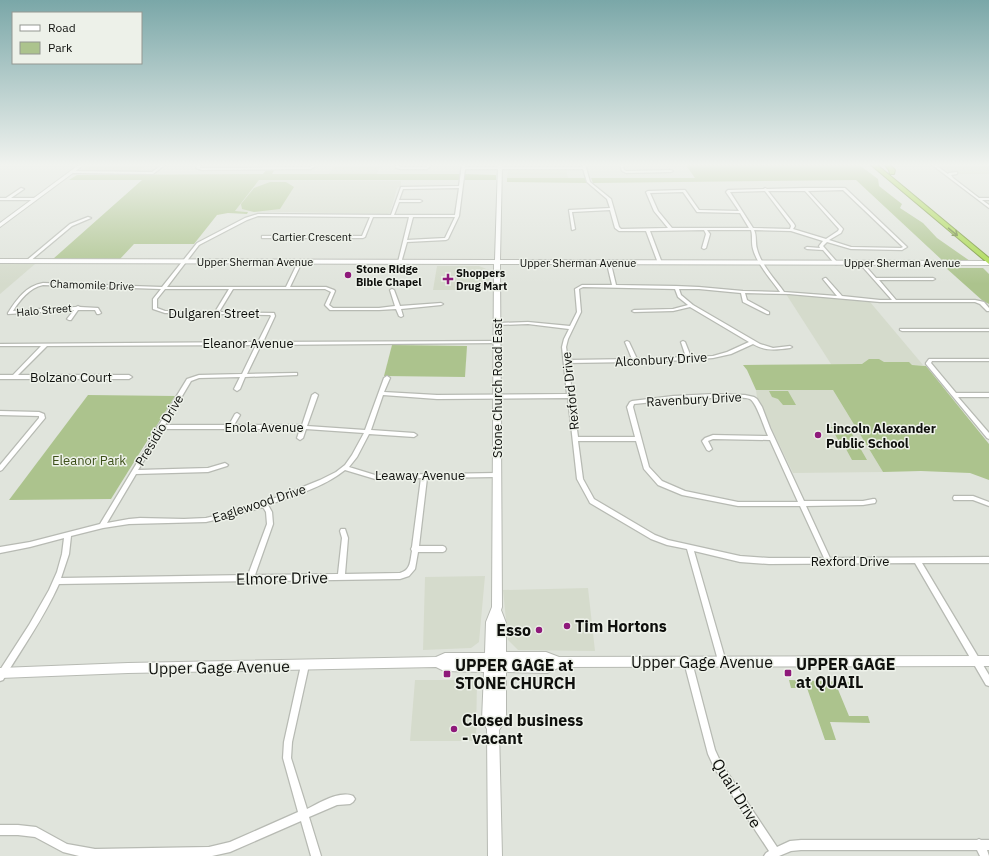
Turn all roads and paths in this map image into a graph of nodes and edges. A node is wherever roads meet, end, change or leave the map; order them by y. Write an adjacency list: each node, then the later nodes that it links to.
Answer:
1 (28, 204): 21 (main road)
2 (396, 204): 17 (street)
3 (458, 204): 19 (street)
4 (499, 204): 40 (main road, Stone Church Road East)
5 (609, 204): 14 (street)
6 (653, 204): 23 (street)
7 (693, 204): 15 (street)
8 (735, 204): 15 (street)
9 (777, 204): 26 (street)
10 (819, 204): 29 (street)
11 (861, 204): 29 (street)
12 (919, 204): 43 (highway, one-way to 43)
13 (930, 204): 34 (highway)
14 (611, 209): 22 (street); 27 (street)
15 (740, 212): 25 (street)
16 (372, 216): 17 (street, Dulgaren Street); 28 (street, Cartier Crescent); 37 (street, Dulgaren Street)
17 (392, 216): 18 (street, Dulgaren Street)
18 (411, 216): 19 (street, Dulgaren Street); 30 (street)
19 (456, 216): 30 (street)
20 (89, 218): 36 (street)
21 (0, 225)
22 (573, 229)
23 (671, 229): 24 (street); 27 (street)
24 (705, 229): 25 (street); 31 (street)
25 (752, 230): 26 (street); 45 (street)
26 (791, 230): 29 (street)
27 (648, 231): 41 (street)
28 (263, 237)
29 (826, 240): 33 (street)
30 (405, 241): 39 (street)
31 (704, 248)
32 (807, 248): 33 (street)
33 (823, 249): 42 (street)
34 (989, 253)
35 (0, 261): 36 (main road, Upper Sherman Avenue)
36 (28, 261): 37 (main road, Upper Sherman Avenue)
37 (185, 262): 38 (main road, Upper Sherman Avenue); 52 (street, Dulgaren Street)
38 (300, 262): 39 (main road, Upper Sherman Avenue); 54 (street)
39 (400, 262): 40 (main road, Upper Sherman Avenue)
40 (497, 263): 44 (main road, Upper Sherman Avenue); 72 (main road, Stone Church Road East)
41 (660, 263): 44 (main road, Upper Sherman Avenue); 45 (main road, Upper Sherman Avenue)
42 (836, 263): 45 (main road, Upper Sherman Avenue); 46 (main road, Upper Sherman Avenue)
43 (989, 263): 46 (main road, Upper Sherman Avenue)
44 (610, 264): 50 (street)
45 (763, 264): 57 (street)
46 (860, 264): 48 (street)
47 (825, 279): 58 (street)
48 (875, 279): 49 (street); 59 (street)
49 (933, 279)
50 (614, 286): 51 (street, Rexford Drive); 73 (street, Rexford Drive)
51 (676, 287): 56 (street, Rexford Drive); 61 (street)
52 (163, 288): 53 (street); 66 (street, Chamomile Drive); 68 (street, Dulgaren Street)
53 (232, 288): 54 (street); 68 (street)
54 (287, 288): 63 (street)
55 (392, 290): 63 (street)
56 (743, 292): 57 (street, Rexford Drive); 69 (street)
57 (783, 293): 58 (street, Rexford Drive)
58 (841, 298): 59 (street, Rexford Drive)
59 (896, 301): 64 (street, Rexford Drive)
60 (441, 304): 63 (street)
61 (691, 306): 65 (street); 79 (street)
62 (78, 307): 66 (street, Halo Street); 67 (street, Halo Street); 71 (street)
63 (396, 307): 70 (street)
64 (989, 310)
65 (634, 311)
66 (10, 313)
67 (99, 313)
68 (216, 313): 80 (street, Dulgaren Street)
69 (767, 313)
70 (401, 316)
71 (68, 318)
72 (497, 324): 73 (street); 76 (main road, Stone Church Road East)
73 (572, 328): 87 (street, Rexford Drive)
74 (902, 330): 75 (street)
75 (989, 330)
76 (497, 342): 80 (street, Eleanor Avenue); 100 (main road, Stone Church Road East)
77 (627, 342): 86 (street)
78 (683, 342): 84 (street)
79 (753, 342): 83 (street); 84 (street, Alconbury Drive)
80 (259, 343): 82 (street, Eleanor Avenue); 89 (street, Dulgaren Street)
81 (0, 345): 82 (street, Eleanor Avenue)
82 (44, 345): 91 (street)
83 (790, 347)
84 (689, 359): 86 (street, Alconbury Drive)
85 (989, 360): 97 (street)
86 (635, 361): 87 (street, Alconbury Drive)
87 (566, 362): 99 (street, Rexford Drive)
88 (295, 374): 89 (street)
89 (242, 376): 94 (street, Dulgaren Street); 104 (street, Presidio Drive)
90 (0, 377): 91 (street, Bolzano Court)
91 (14, 377): 92 (street, Bolzano Court)
92 (129, 377)
93 (387, 378): 95 (street, Eaglewood Drive)
94 (237, 389)
95 (381, 393): 100 (street); 106 (street, Eaglewood Drive)
96 (315, 395): 105 (street)
97 (954, 395): 98 (street); 108 (street)
98 (989, 395)
99 (570, 396): 100 (street); 111 (street, Rexford Drive)
100 (497, 397): 118 (main road, Stone Church Road East)
101 (0, 413): 116 (street)
102 (236, 415): 103 (street)
103 (231, 426): 104 (street, Enola Avenue); 105 (street, Enola Avenue)
104 (160, 427): 117 (street, Presidio Drive)
105 (303, 427): 106 (street, Enola Avenue); 109 (street)
106 (367, 432): 107 (street, Enola Avenue); 115 (street, Eaglewood Drive)
107 (414, 435)
108 (989, 437)
109 (300, 438)
110 (772, 438): 112 (street, Ravenbury Drive); 113 (street); 123 (street, Ravenbury Drive)
111 (575, 439): 112 (street); 128 (street, Rexford Drive)
112 (639, 439): 123 (street, Ravenbury Drive)
113 (709, 449)
114 (225, 465): 117 (street)
115 (345, 468): 119 (street, Leaway Avenue); 122 (street, Eaglewood Drive)
116 (0, 469)
117 (134, 472): 125 (street, Presidio Drive)
118 (496, 475): 119 (street, Leaway Avenue); 138 (main road, Stone Church Road East)
119 (424, 476): 129 (street, Elmore Drive)
120 (956, 498): 124 (street)
121 (873, 501): 123 (street)
122 (264, 504): 125 (street, Eaglewood Drive); 136 (street)
123 (802, 504): 132 (street, Ravenbury Drive)
124 (989, 504)
125 (102, 526): 127 (street, Eaglewood Drive)
126 (343, 532): 135 (street)
127 (68, 536): 131 (street, Eaglewood Drive); 137 (street)
128 (690, 548): 132 (street, Rexford Drive); 143 (street)
129 (414, 549): 130 (street); 135 (street, Elmore Drive)
130 (443, 549)
131 (0, 550)
132 (828, 560): 133 (street, Rexford Drive)
133 (917, 560): 134 (street, Rexford Drive); 139 (street)
134 (989, 560)
135 (341, 576): 136 (street, Elmore Drive)
136 (251, 578): 137 (street, Elmore Drive)
137 (56, 581): 146 (street)
138 (496, 611): 141 (main road, Stone Church Road East); 144 (main road, Stone Church Road East)
139 (976, 661): 140 (main road, Upper Gage Avenue); 143 (main road, Upper Gage Avenue); 147 (street)
140 (989, 661)
141 (489, 662): 144 (main road, Upper Gage Avenue); 145 (main road, Upper Gage Avenue); 148 (main road, Stone Church Road East)
142 (688, 662): 143 (main road, Upper Gage Avenue); 144 (main road, Upper Gage Avenue); 153 (street, Quail Drive)
143 (722, 662)
144 (501, 663): 148 (main road, Stone Church Road East)
145 (305, 665): 146 (main road, Upper Gage Avenue); 150 (street)
146 (1, 674)
147 (989, 682)
148 (493, 728): 155 (main road, Stone Church Road East)
149 (350, 800): 150 (street)
150 (304, 814): 151 (street); 154 (street)
151 (0, 830)
152 (984, 844): 153 (street); 156 (street)
153 (772, 854)
154 (316, 856)
155 (495, 856)
156 (985, 856)

